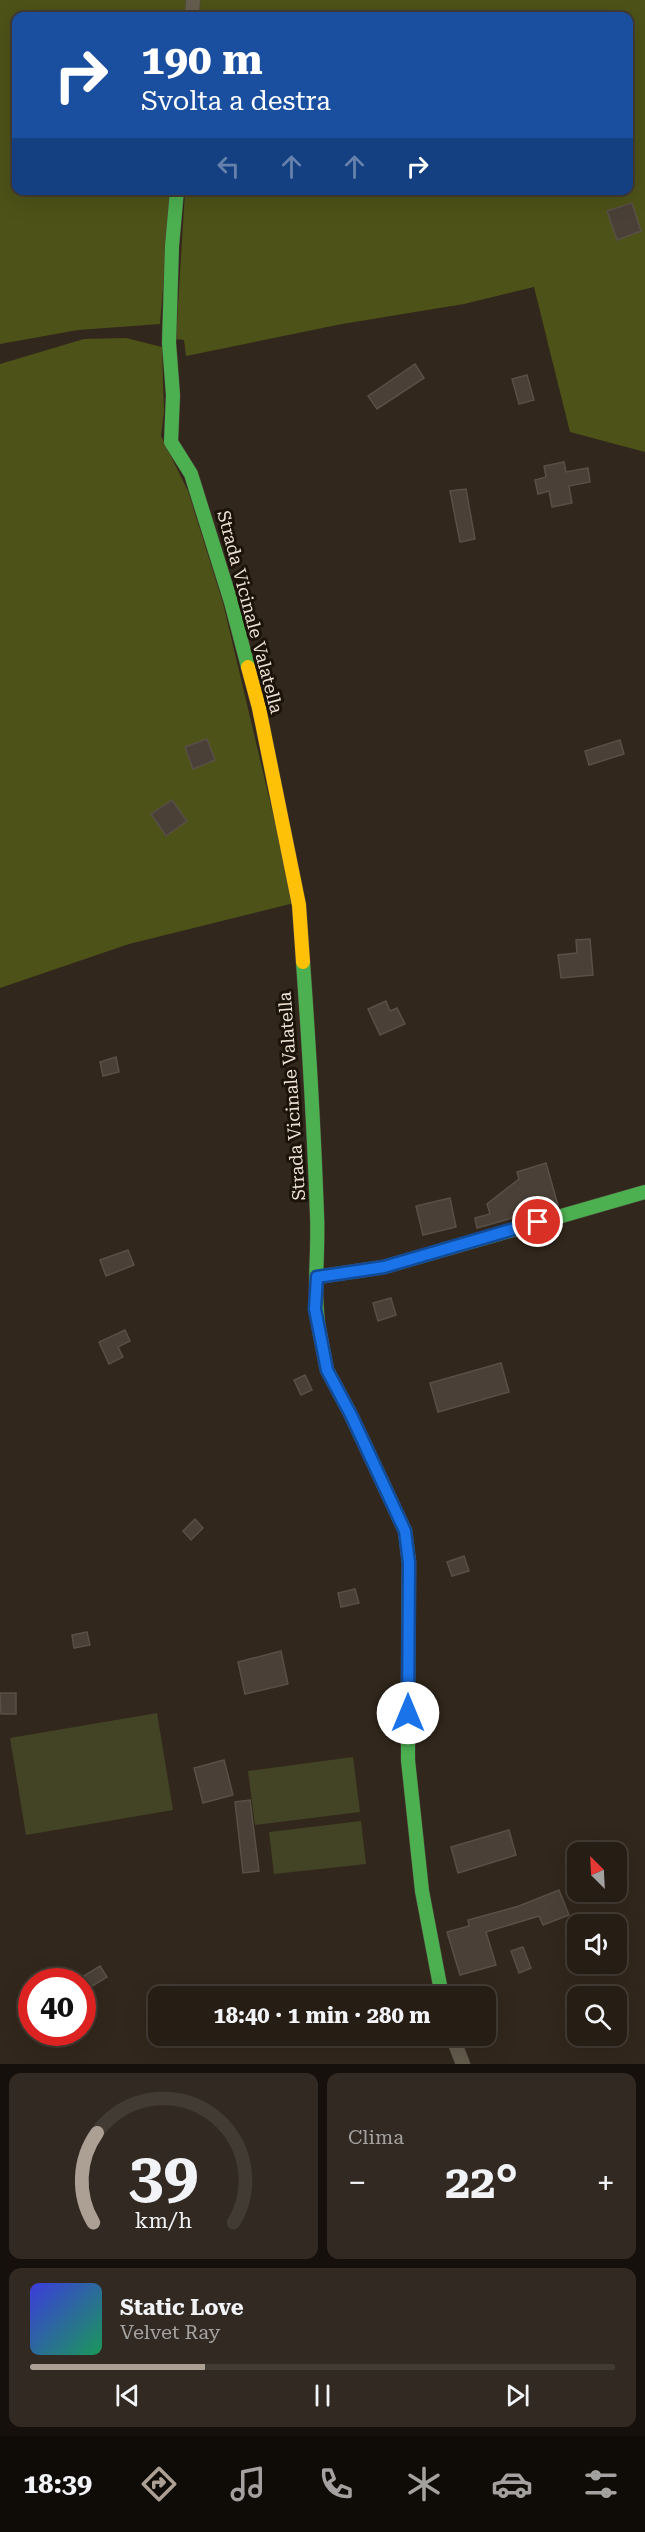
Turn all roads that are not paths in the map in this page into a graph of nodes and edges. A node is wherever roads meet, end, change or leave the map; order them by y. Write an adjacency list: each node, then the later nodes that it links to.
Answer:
1 (177, 195): 3 (street, Strada Vicinale Valatella)
2 (645, 1192): 3 (street)
3 (317, 1277): 4 (street, Strada Vicinale Valatella)
4 (440, 1986)
5 (456, 2046): 6 (street)
6 (463, 2064)

